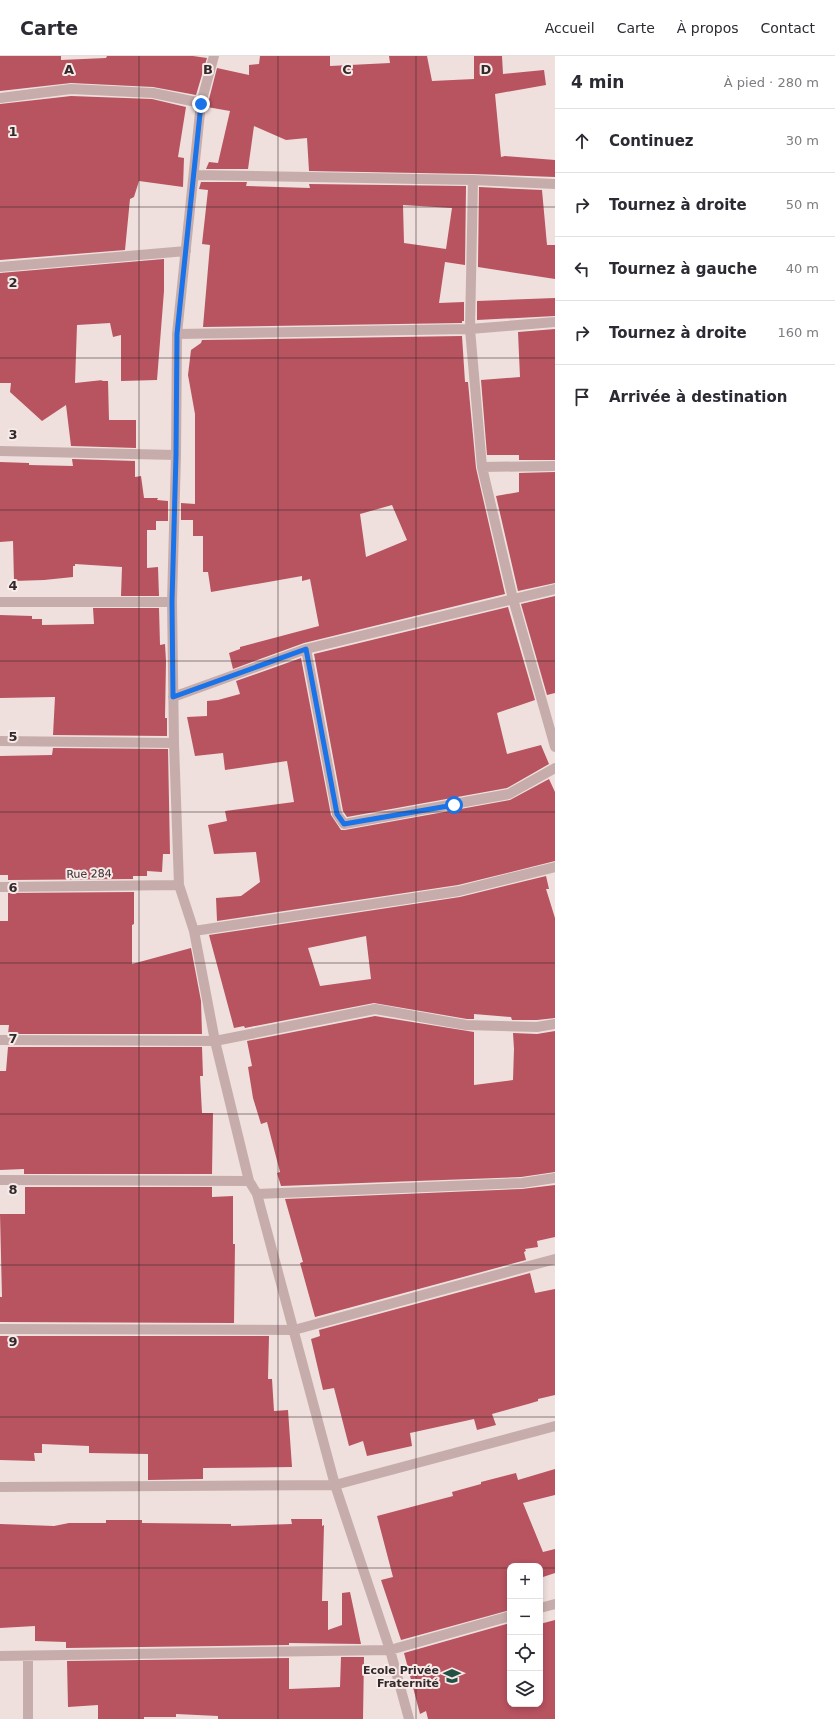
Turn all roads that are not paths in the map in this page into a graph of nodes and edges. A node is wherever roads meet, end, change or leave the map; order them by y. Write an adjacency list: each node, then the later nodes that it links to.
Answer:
1 (214, 56): 3 (street)
2 (0, 98): 3 (street)
3 (201, 104): 4 (street)
4 (194, 175): 5 (street); 7 (street)
5 (473, 180): 6 (street); 10 (street)
6 (555, 184)
7 (186, 251): 8 (street); 11 (street)
8 (0, 267)
9 (555, 322): 10 (street)
10 (470, 329): 11 (street); 15 (street)
11 (177, 334): 13 (street)
12 (0, 451): 13 (street)
13 (176, 455): 19 (street)
14 (555, 466): 15 (street)
15 (482, 467): 17 (street)
16 (555, 589): 17 (street)
17 (513, 599): 20 (street); 24 (street)
18 (0, 602): 19 (street)
19 (172, 602): 21 (street)
20 (306, 649): 21 (street); 25 (street)
21 (173, 697): 23 (street)
22 (0, 742): 23 (street)
23 (174, 743): 27 (street)
24 (555, 747)
25 (555, 768)
26 (555, 867): 29 (street)
27 (179, 885): 28 (street, Rue 284); 29 (street)
28 (0, 887)
29 (194, 931): 32 (street)
30 (555, 1024): 32 (street)
31 (0, 1040): 32 (street)
32 (215, 1041): 35 (street)
33 (555, 1178): 36 (street)
34 (0, 1180): 35 (street)
35 (250, 1181): 36 (street)
36 (257, 1194): 39 (street)
37 (555, 1259): 39 (street)
38 (0, 1329): 39 (street)
39 (294, 1330): 41 (street)
40 (555, 1426): 41 (street)
41 (335, 1485): 42 (street); 46 (street)
42 (0, 1487)
43 (555, 1604): 44 (street)
44 (543, 1607)
45 (507, 1617): 46 (street)
46 (390, 1650): 48 (street); 50 (street)
47 (0, 1656): 48 (street)
48 (28, 1656): 49 (street)
49 (28, 1719)
50 (409, 1719)

